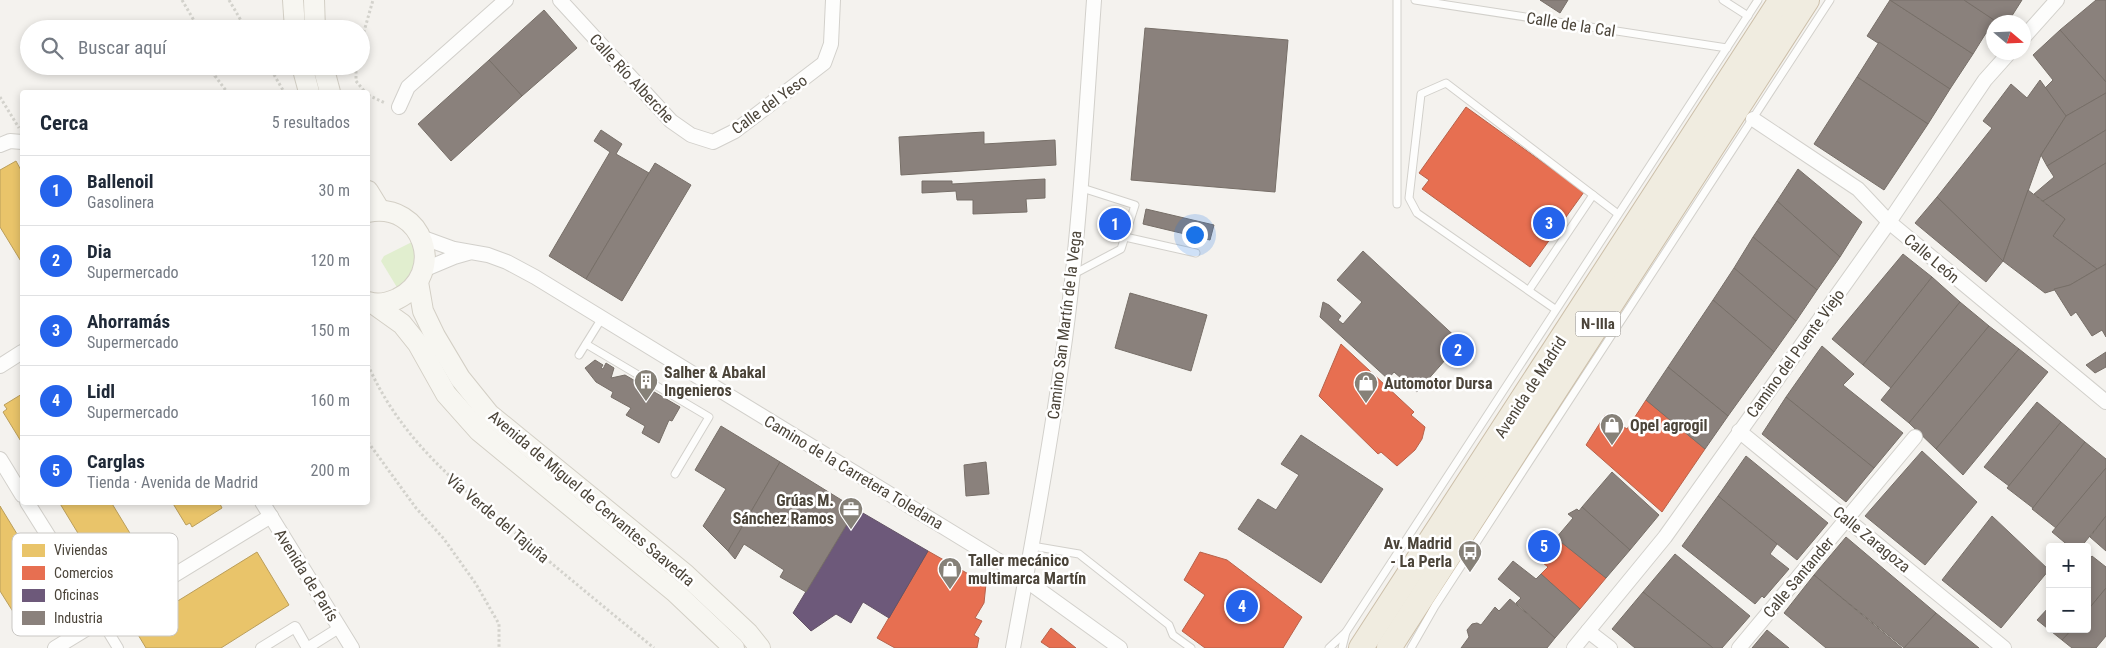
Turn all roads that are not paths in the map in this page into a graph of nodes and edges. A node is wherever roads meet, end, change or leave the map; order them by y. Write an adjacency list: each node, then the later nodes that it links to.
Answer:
1 (293, 0): 16 (main road)
2 (314, 0): 17 (main road)
3 (506, 0): 25 (street)
4 (560, 0): 28 (street, Calle Río Alberche)
5 (833, 0): 28 (street, Calle del Yeso)
6 (1094, 0): 30 (street, Camino San Martín de la Vega)
7 (1397, 0): 32 (lane)
8 (1415, 0): 19 (lane, Calle de la Cal)
9 (1723, 0): 15 (lane)
10 (1758, 0): 15 (lane)
11 (1781, 0): 68 (highway, Avenida de Madrid / N-IIIa)
12 (1807, 0): 81 (highway, Avenida de Madrid / N-IIIa)
13 (1830, 0): 26 (lane)
14 (2057, 0): 18 (street)
15 (1748, 16): 19 (lane)
16 (294, 20)
17 (315, 20)
18 (2031, 30)
19 (1727, 48): 34 (lane)
20 (2003, 60): 35 (street, Camino del Puente Viejo)
21 (304, 75): 23 (main road)
22 (325, 75): 24 (main road)
23 (308, 90)
24 (329, 90)
25 (399, 107)
26 (1753, 119): 35 (street, Calle León); 82 (lane)
27 (20, 142): 29 (street)
28 (713, 142)
29 (0, 145)
30 (1079, 188): 37 (lane); 40 (street, Camino San Martín de la Vega)
31 (1593, 195): 34 (lane); 42 (lane); 42 (lane)
32 (1397, 204)
33 (373, 210): 36 (main road)
34 (1618, 214): 44 (lane)
35 (1889, 222): 50 (street, Calle León); 51 (street, Camino del Puente Viejo)
36 (421, 237): 38 (street, Camino de la Carretera Toledana); 41 (main road, Avenida de Miguel de Cervantes Saavedra)
37 (1125, 237): 39 (lane); 40 (lane)
38 (474, 252): 41 (street); 45 (street, Camino de la Carretera Toledana)
39 (1196, 253)
40 (1071, 275): 61 (street, Camino San Martín de la Vega)
41 (421, 276): 43 (main road); 75 (main road, Avenida de Miguel de Cervantes Saavedra)
42 (1528, 290): 44 (lane)
43 (370, 303): 74 (main road, Avenida de Miguel de Cervantes Saavedra)
44 (1555, 309): 68 (lane)
45 (602, 318): 46 (lane); 63 (street, Camino de la Carretera Toledana)
46 (586, 344): 48 (lane); 54 (lane)
47 (20, 353): 49 (street)
48 (579, 355)
49 (0, 366)
50 (2106, 402)
51 (1739, 430): 59 (street, Calle Zaragoza); 65 (street, Camino del Puente Viejo)
52 (1915, 437): 59 (street, Calle Santander)
53 (0, 459): 55 (street)
54 (676, 474)
55 (20, 492)
56 (29, 505): 60 (street)
57 (264, 505): 58 (street, Avenida de París)
58 (271, 516): 62 (street); 64 (street, Avenida de París)
59 (1847, 519): 85 (street, Calle Santander); 86 (street, Calle Zaragoza)
60 (46, 533)
61 (1032, 546): 63 (street, Camino San Martín de la Vega); 78 (lane)
62 (178, 573)
63 (1026, 579): 76 (street, Camino San Martín de la Vega); 77 (street, Camino de la Carretera Toledana)
64 (339, 628): 72 (street); 73 (street, Avenida de París)
65 (1588, 631): 83 (street, Camino del Puente Viejo); 84 (street)
66 (75, 636): 69 (street)
67 (111, 636): 70 (street)
68 (1353, 640): 79 (lane); 80 (lane)
69 (56, 648)
70 (118, 648)
71 (261, 648): 72 (street)
72 (307, 648)
73 (352, 648)
74 (734, 648)
75 (760, 648)
76 (1013, 648)
77 (1120, 648)
78 (1191, 648)
79 (1329, 648)
80 (1342, 648)
81 (1389, 648)
82 (1411, 648)
83 (1574, 648)
84 (1610, 648)
85 (1739, 648)
86 (2004, 648)

